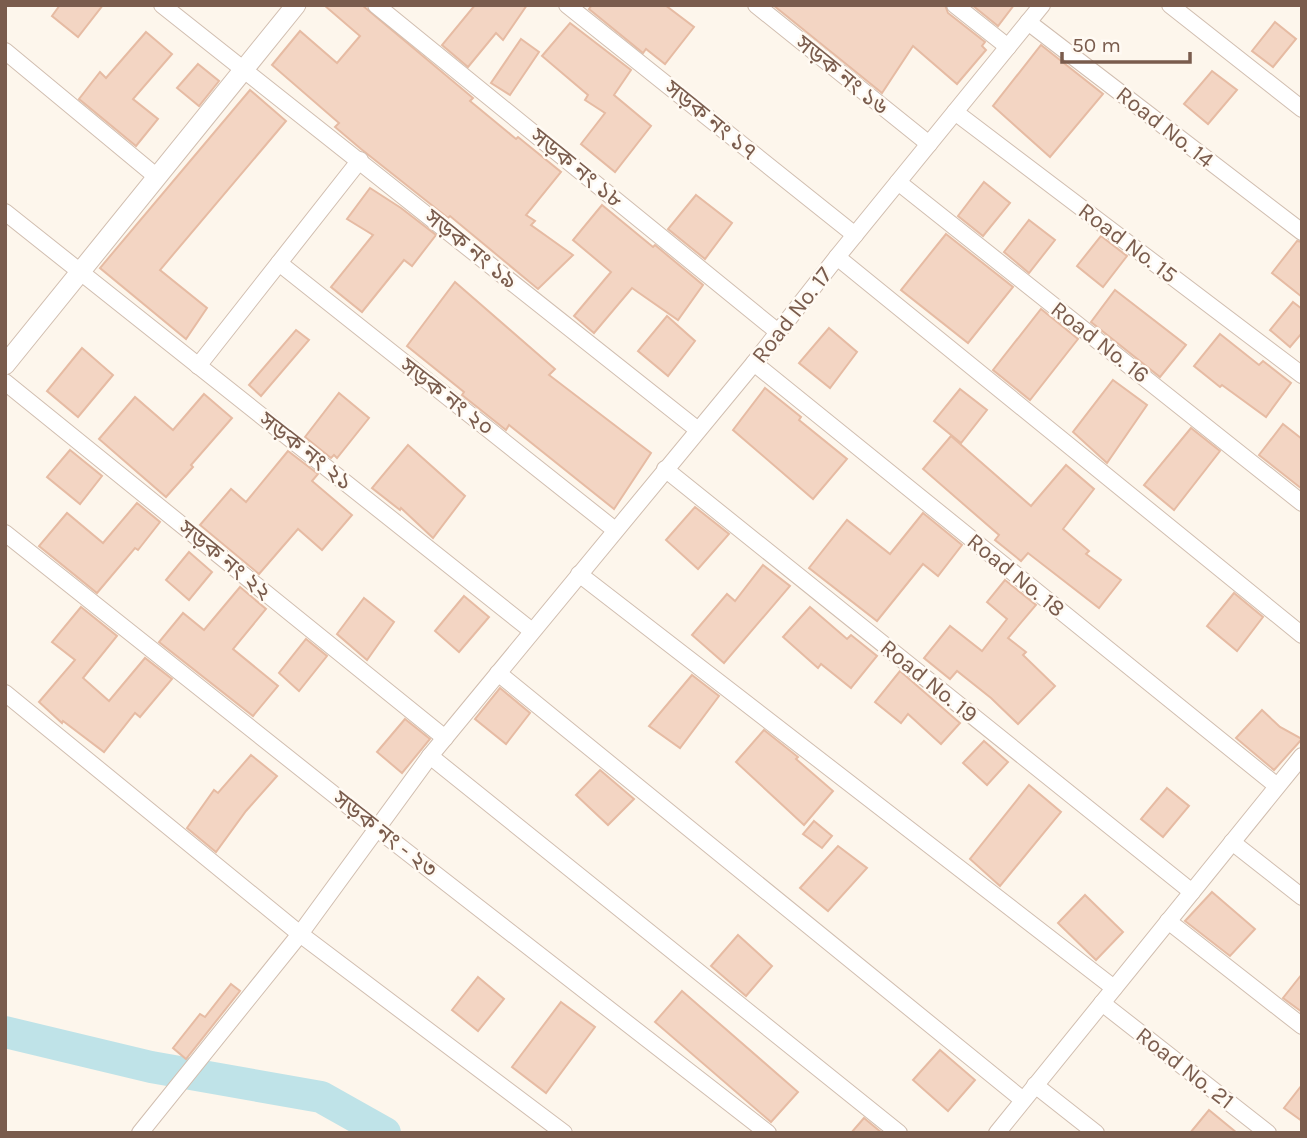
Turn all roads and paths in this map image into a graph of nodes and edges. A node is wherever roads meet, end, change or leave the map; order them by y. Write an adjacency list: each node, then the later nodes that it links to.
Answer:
1 (162, 5): 12 (street, সড়ক নং ১৯)
2 (296, 5): 12 (street)
3 (376, 5): 25 (street, সড়ক নং ১৮)
4 (567, 5): 21 (street, সড়ক নং ১৭)
5 (756, 5): 15 (street, সড়ক নং ১৬)
6 (955, 5): 10 (street)
7 (1042, 5): 9 (street)
8 (1170, 5): 13 (street)
9 (1028, 22): 10 (street); 20 (street, Road No. 14)
10 (1008, 47): 14 (street)
11 (5, 51): 17 (street)
12 (243, 70): 16 (street, সড়ক নং ১৯); 17 (street)
13 (1302, 109)
14 (955, 112): 15 (street); 29 (street, Road No. 15)
15 (929, 144): 18 (street)
16 (360, 160): 23 (street); 31 (street, সড়ক নং ১৯)
17 (157, 177): 24 (street)
18 (898, 182): 21 (street); 33 (street, Road No. 16)
19 (5, 212): 24 (street, সড়ক নং ২১)
20 (1302, 232)
21 (855, 235): 22 (street)
22 (837, 257): 25 (street, Road No. 17); 38 (street, Road No. 17)
23 (279, 263): 28 (street); 34 (street, সড়ক নং ২০)
24 (81, 271): 27 (street); 28 (street, সড়ক নং ২১)
25 (778, 331): 26 (street, Road No. 17)
26 (754, 363): 31 (street, Road No. 17); 44 (street, Road No. 18)
27 (5, 365)
28 (198, 366): 37 (street, সড়ক নং ২১)
29 (1302, 375)
30 (5, 382): 41 (street, সড়ক নং ২২)
31 (698, 430): 32 (street, Road No. 17)
32 (665, 469): 34 (street, Road No. 17); 47 (street, Road No. 19)
33 (1302, 503)
34 (615, 530): 36 (street, Road No. 17)
35 (5, 533): 45 (street, সড়ক নং - ২৩)
36 (579, 574): 37 (street, Road No. 17); 51 (street)
37 (532, 631): 39 (street, Road No. 17)
38 (1302, 635)
39 (498, 673): 41 (street, Road No. 17); 55 (street)
40 (5, 693): 50 (street)
41 (445, 738): 42 (street, Road No. 17)
42 (430, 755): 45 (street, Road No. 17); 59 (street)
43 (1301, 759): 44 (street)
44 (1277, 786): 46 (street)
45 (376, 828): 50 (street, Road No. 17); 58 (street, সড়ক নং - ২৩)
46 (1232, 842): 47 (street); 48 (street)
47 (1192, 892): 49 (street)
48 (1302, 897)
49 (1168, 921): 51 (street); 53 (street)
50 (300, 934): 56 (street, Road No. 17); 57 (street)
51 (1114, 988): 52 (street)
52 (1102, 1003): 54 (street); 62 (street, Road No. 21)
53 (1302, 1027)
54 (1035, 1085): 55 (street); 61 (street)
55 (1023, 1100): 60 (street)
56 (142, 1130)
57 (564, 1133)
58 (768, 1133)
59 (899, 1133)
60 (997, 1133)
61 (1096, 1133)
62 (1268, 1133)

